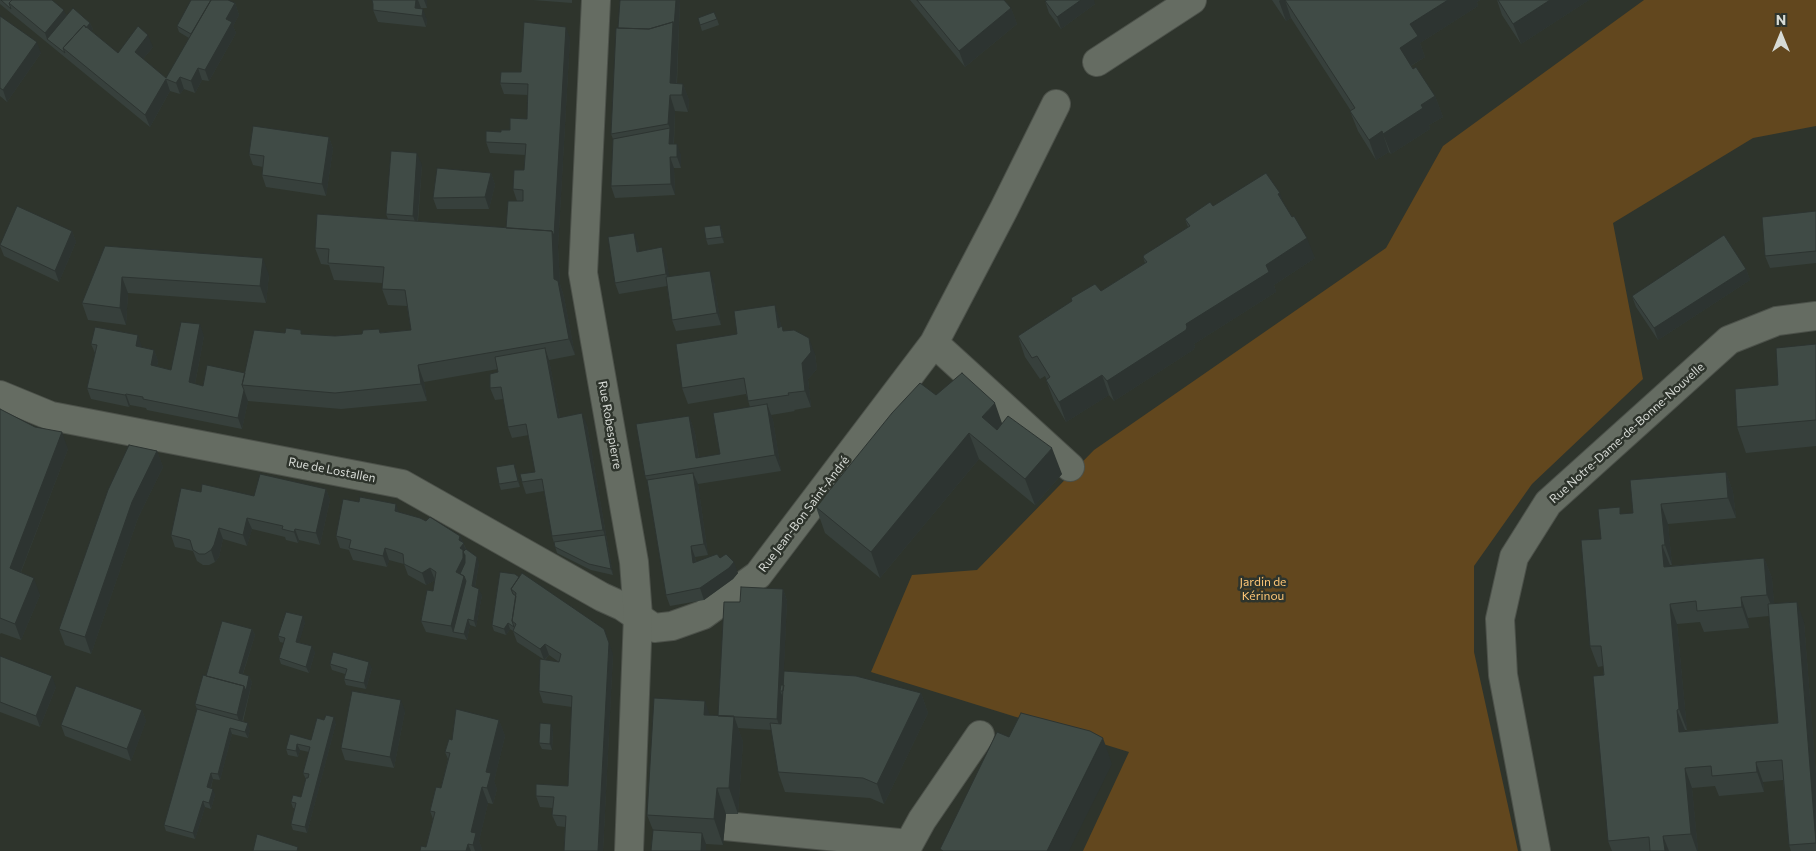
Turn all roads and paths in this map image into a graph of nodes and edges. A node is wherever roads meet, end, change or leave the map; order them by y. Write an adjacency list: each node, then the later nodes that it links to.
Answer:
1 (596, 0): 9 (street, Rue Robespierre)
2 (1192, 0): 3 (street)
3 (1098, 62)
4 (1056, 104): 6 (street, Rue Jean-Bon Saint-André)
5 (1816, 316): 14 (street, Rue Notre-Dame-de-Bonne-Nouvelle)
6 (934, 343): 8 (street); 9 (street, Rue Jean-Bon Saint-André)
7 (0, 395): 9 (street, Rue de Lostallen)
8 (1070, 467)
9 (638, 616): 13 (street, Rue Robespierre)
10 (980, 735): 12 (street)
11 (725, 826): 12 (street)
12 (907, 847)
13 (629, 851)
14 (1536, 851)

